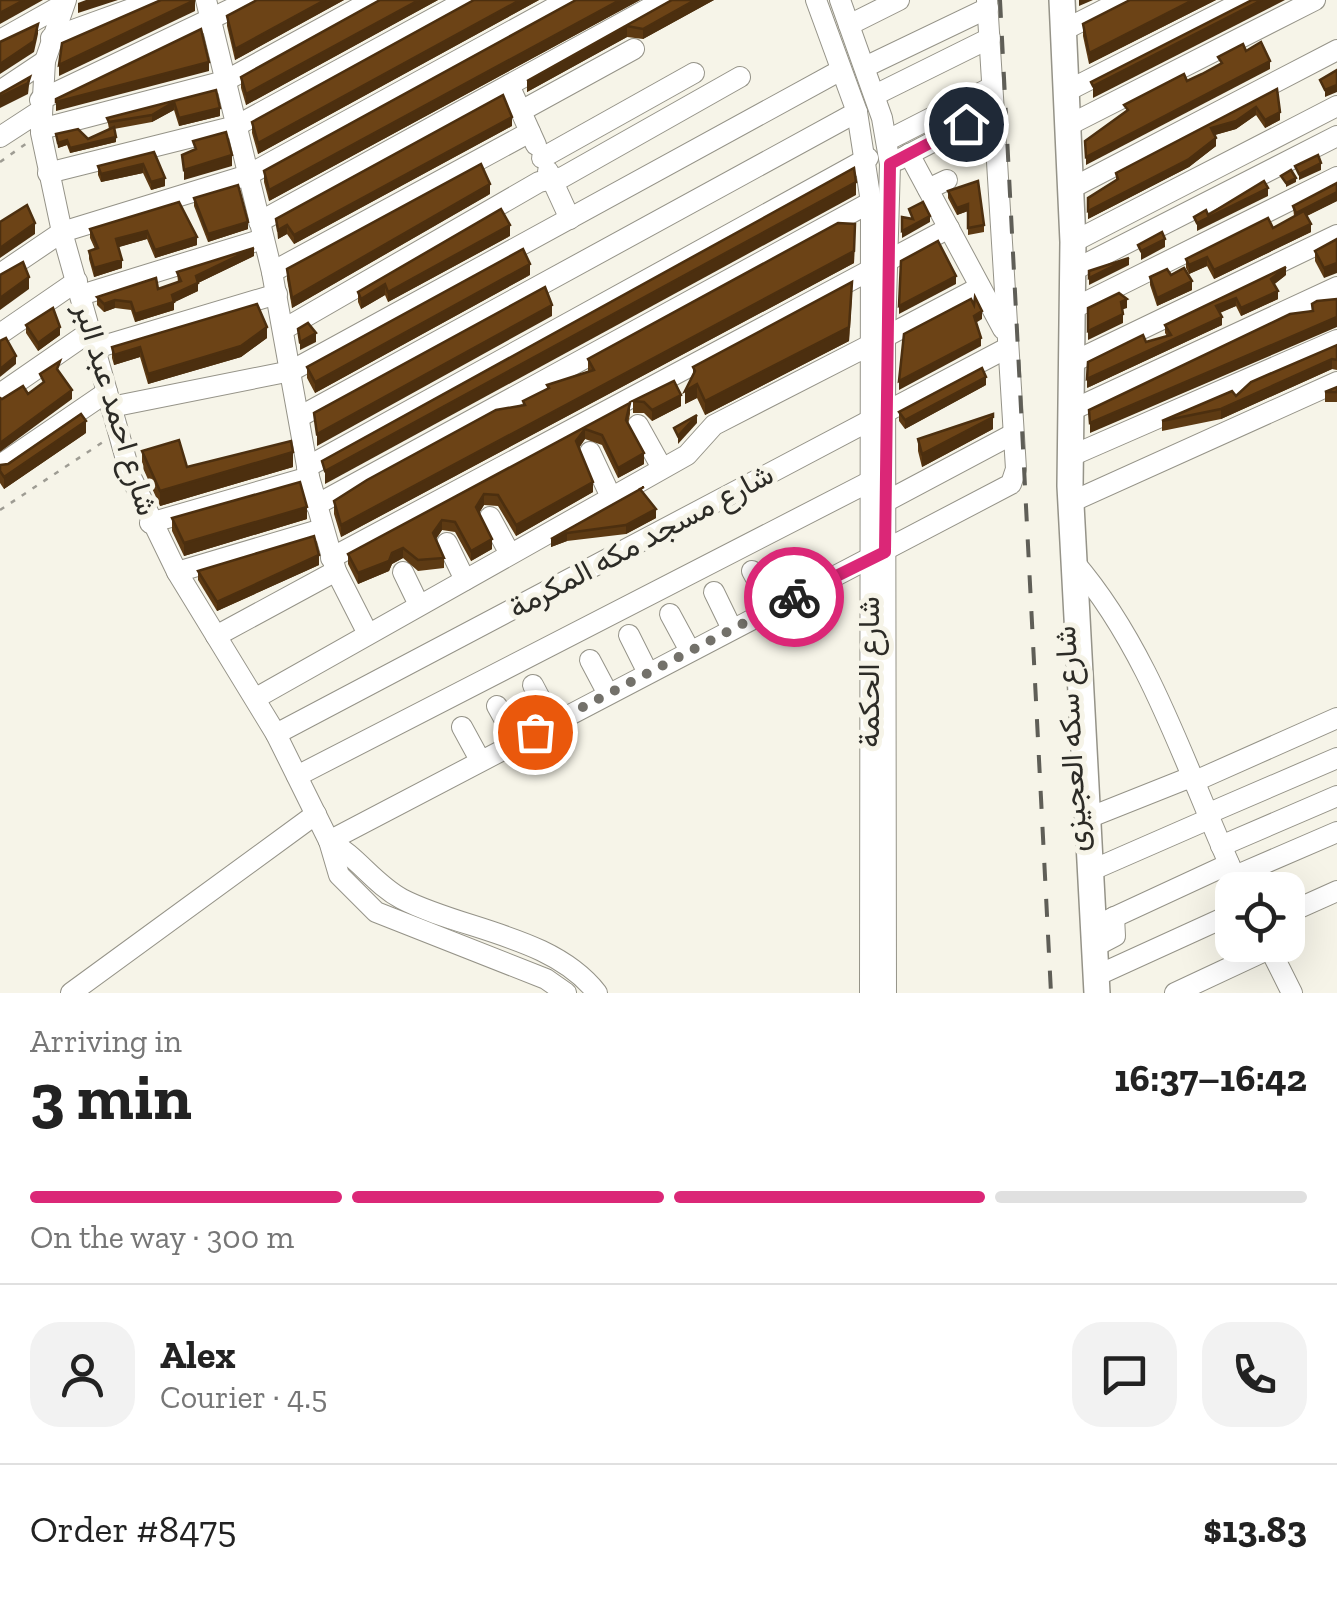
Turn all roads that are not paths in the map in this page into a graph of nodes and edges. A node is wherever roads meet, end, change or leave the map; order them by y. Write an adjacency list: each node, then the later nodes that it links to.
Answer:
1 (156, 0): 19 (street)
2 (250, 0): 16 (street)
3 (373, 0): 29 (street)
4 (467, 0): 41 (street)
5 (568, 0): 50 (street)
6 (664, 0): 30 (street)
7 (816, 0): 26 (street, شارع الحكمة)
8 (840, 0): 17 (street, شارع الحكمة)
9 (898, 0): 17 (street)
10 (1062, 0): 18 (main road, شارع سكه العجيزى)
11 (1123, 0): 18 (street)
12 (1246, 0): 33 (street)
13 (1315, 0): 40 (street)
14 (65, 2): 19 (street, شارع احمد عبد البر); 21 (street)
15 (988, 4): 20 (street); 25 (street)
16 (209, 10): 29 (street); 39 (street)
17 (849, 24): 25 (street, شارع الحكمة)
18 (1064, 30): 33 (main road, شارع سكه العجيزى)
19 (51, 38): 24 (street, شارع احمد عبد البر)
20 (990, 38): 31 (street); 34 (street)
21 (0, 40)
22 (634, 49): 37 (street)
23 (1337, 50): 53 (street)
24 (45, 61): 32 (street); 39 (street, شارع احمد عبد البر)
25 (865, 66): 34 (street, شارع الحكمة)
26 (841, 70): 38 (street, شارع الحكمة); 55 (street)
27 (694, 73): 46 (street)
28 (740, 77): 52 (street)
29 (225, 80): 39 (street); 41 (street)
30 (509, 85): 37 (street); 57 (street)
31 (992, 87): 36 (street); 45 (street)
32 (0, 90)
33 (1067, 91): 40 (main road, شارع سكه العجيزى)
34 (875, 95): 45 (street, شارع الحكمة)
35 (1337, 106): 60 (street)
36 (994, 110): 48 (street); 75 (street)
37 (520, 111): 42 (street)
38 (857, 112): 47 (street, شارع الحكمة); 82 (street)
39 (40, 118): 44 (street); 49 (street, شارع احمد عبد البر)
40 (1069, 125): 53 (main road, شارع سكه العجيزى)
41 (236, 126): 49 (street); 50 (street)
42 (530, 132): 46 (street); 63 (street)
43 (1337, 136): 62 (street)
44 (0, 138)
45 (888, 140): 48 (street, شارع الحكمة)
46 (542, 158): 52 (street)
47 (868, 158): 54 (street, شارع الحكمة); 90 (street)
48 (900, 159): 56 (street); 61 (street, شارع الحكمة)
49 (48, 173): 58 (street, شارع احمد عبد البر)
50 (248, 175): 57 (street); 58 (street)
51 (1337, 177): 69 (street)
52 (552, 180): 55 (street); 70 (street)
53 (1072, 188): 60 (main road, شارع سكه العجيزى)
54 (872, 202): 61 (street, شارع الحكمة); 95 (street)
55 (570, 219): 77 (street)
56 (948, 228): 61 (street); 65 (street)
57 (261, 231): 63 (street); 67 (street)
58 (62, 232): 64 (street); 67 (street, شارع احمد عبد البر)
59 (1337, 235): 76 (street)
60 (1073, 242): 62 (main road, شارع سكه العجيزى)
61 (879, 264): 74 (street, شارع الحكمة); 103 (street)
62 (1074, 270): 69 (main road, شارع سكه العجيزى)
63 (272, 272): 68 (street)
64 (0, 274)
65 (980, 286): 74 (street); 75 (street)
66 (1337, 287): 81 (street)
67 (79, 288): 71 (street); 72 (street, شارع احمد عبد البر)
68 (277, 294): 70 (street); 72 (street)
69 (1074, 308): 76 (main road, شارع سكه العجيزى)
70 (284, 329): 77 (street)
71 (0, 334)
72 (93, 339): 79 (street); 80 (street, شارع احمد عبد البر)
73 (1337, 340): 87 (street)
74 (878, 341): 83 (street, شارع الحكمة); 89 (street)
75 (1007, 342): 83 (street, شارع مسجد مكه المكرمة); 85 (street)
76 (1073, 362): 81 (main road, شارع سكه العجيزى)
77 (291, 371): 80 (street); 82 (street)
78 (1337, 382): 92 (street)
79 (0, 394)
80 (109, 400): 88 (street); 97 (street, شارع احمد عبد البر)
81 (1072, 410): 87 (main road, شارع سكه العجيزى)
82 (299, 417): 90 (street)
83 (877, 417): 91 (street, شارع الحكمة); 94 (street, شارع الحكمة); 126 (street, شارع مسجد مكه المكرمة)
84 (638, 425): 89 (street)
85 (1013, 434): 94 (street); 101 (street)
86 (590, 452): 93 (street)
87 (1071, 456): 92 (main road, شارع سكه العجيزى)
88 (0, 465)
89 (662, 468): 93 (street)
90 (308, 472): 95 (street); 97 (street)
91 (869, 482): 101 (street, شارع الحكمة); 130 (street)
92 (1071, 494): 102 (main road, شارع سكه العجيزى); 146 (main road, شارع سكه العجيزى)
93 (611, 497): 100 (street)
94 (885, 502): 101 (street, شارع الحكمة)
95 (316, 504): 98 (street)
96 (490, 517): 100 (street)
97 (150, 523): 105 (street, شارع احمد عبد البر)
98 (322, 529): 103 (street); 105 (street)
99 (447, 543): 107 (street)
100 (510, 554): 107 (street)
101 (877, 556): 110 (street); 150 (street, شارع الحكمة); 151 (street, شارع الحكمة)
102 (1074, 562): 131 (street); 135 (main road, شارع سكه العجيزى)
103 (333, 565): 113 (street); 114 (street)
104 (752, 570): 110 (street)
105 (176, 572): 114 (street, شارع احمد عبد البر)
106 (402, 572): 109 (street)
107 (465, 580): 109 (street)
108 (714, 592): 112 (street)
109 (419, 605): 113 (street)
110 (772, 608): 112 (street)
111 (670, 614): 116 (street)
112 (732, 629): 116 (street)
113 (368, 634): 121 (street)
114 (216, 636): 121 (street, شارع احمد عبد البر)
115 (629, 636): 118 (street)
116 (690, 651): 118 (street)
117 (590, 660): 120 (street)
118 (648, 673): 120 (street)
119 (533, 685): 124 (street)
120 (608, 694): 124 (street)
121 (256, 698): 126 (street, شارع احمد عبد البر)
122 (498, 706): 127 (street)
123 (1337, 718): 131 (street)
124 (553, 722): 127 (street)
125 (462, 727): 129 (street)
126 (276, 734): 130 (street, شارع احمد عبد البر)
127 (516, 742): 129 (street)
128 (1337, 758): 134 (street)
129 (480, 760): 137 (street)
130 (298, 776): 133 (street, شارع احمد عبد البر)
131 (1192, 779): 134 (street); 135 (street)
132 (1337, 796): 138 (street)
133 (316, 814): 137 (street, شارع احمد عبد البر); 147 (street)
134 (1208, 816): 138 (street); 139 (street)
135 (1088, 818): 139 (main road, شارع سكه العجيزى)
136 (1337, 832): 138 (street)
137 (329, 841): 148 (street, شارع احمد عبد البر); 149 (street, شارع احمد عبد البر)
138 (1232, 869): 143 (street)
139 (1090, 870): 143 (main road, شارع سكه العجيزى)
140 (1337, 891): 141 (street)
141 (1305, 905)
142 (1215, 923): 146 (street)
143 (1100, 930): 146 (main road, شارع سكه العجيزى)
144 (1238, 962): 152 (street)
145 (1276, 962): 153 (street)
146 (1092, 987)
147 (70, 993)
148 (566, 993)
149 (597, 993)
150 (870, 993)
151 (886, 993)
152 (1175, 993)
153 (1292, 993)

